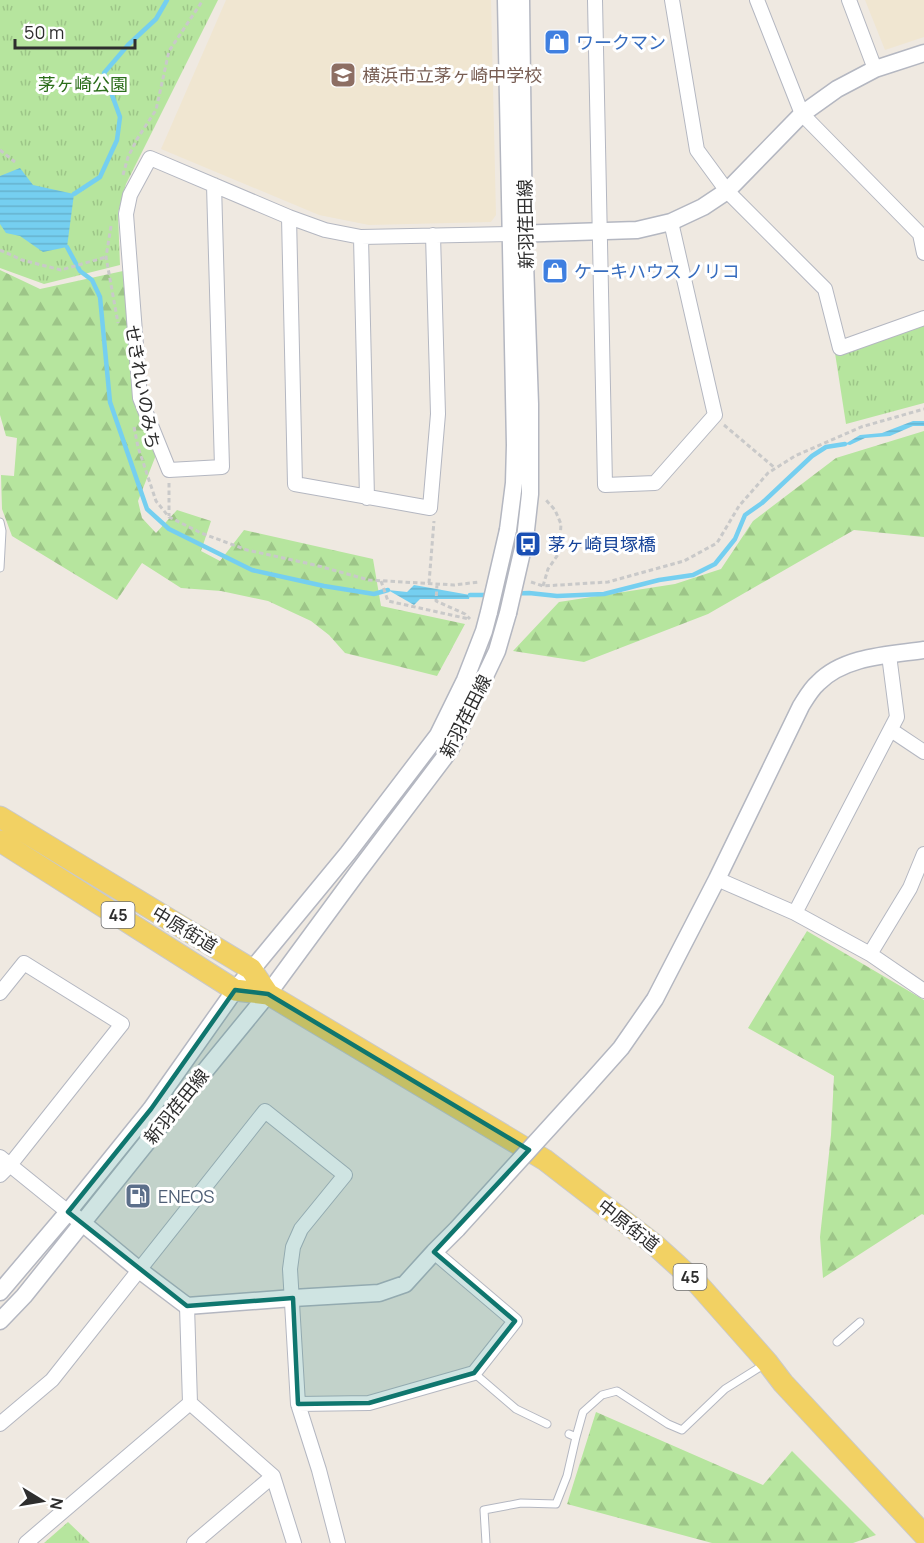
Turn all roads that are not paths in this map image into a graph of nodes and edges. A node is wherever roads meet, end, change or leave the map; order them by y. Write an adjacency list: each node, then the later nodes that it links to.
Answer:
1 (506, 0): 15 (street, 新羽荏田線)
2 (521, 0): 15 (street, 新羽荏田線)
3 (595, 0): 14 (street)
4 (672, 0): 11 (street)
5 (757, 0): 9 (street)
6 (849, 0): 8 (street)
7 (924, 53): 8 (street)
8 (875, 69): 9 (street)
9 (802, 114): 11 (street); 18 (street)
10 (214, 185): 10 (street); 12 (street)
11 (727, 191): 13 (street); 19 (street)
12 (289, 218): 17 (street); 20 (street)
13 (671, 222): 14 (street); 14 (street)
14 (600, 231): 15 (street)
15 (518, 234): 16 (street); 33 (street, 新羽荏田線, bridge); 37 (street, 新羽荏田線, bridge)
16 (433, 236): 17 (street); 20 (street)
17 (362, 237): 20 (street)
18 (924, 253)
19 (924, 318)
20 (367, 498)
21 (0, 522): 22 (lane)
22 (0, 568)
23 (924, 650): 24 (street)
24 (889, 655): 25 (street); 30 (street)
25 (891, 730): 26 (street); 31 (street)
26 (924, 752)
27 (0, 818): 33 (main road, 中原街道 / 45)
28 (0, 841): 34 (main road, 中原街道 / 45)
29 (924, 854): 32 (street)
30 (717, 879): 31 (street); 41 (street, bridge)
31 (795, 913): 32 (street)
32 (870, 954): 35 (street)
33 (251, 969): 34 (street, 新羽荏田線); 37 (main road, 中原街道 / 45)
34 (236, 990): 37 (main road, 中原街道 / 45); 39 (street, 新羽荏田線)
35 (924, 991)
36 (0, 993): 38 (street)
37 (268, 994): 40 (street, 新羽荏田線); 49 (main road, 中原街道 / 45)
38 (3, 1166): 39 (street)
39 (68, 1212): 40 (street); 43 (street, 新羽荏田線)
40 (83, 1222): 42 (street); 46 (street, 新羽荏田線)
41 (434, 1251): 44 (street); 50 (street)
42 (138, 1269): 44 (street); 45 (street); 53 (street)
43 (0, 1292)
44 (293, 1298): 45 (street); 52 (street)
45 (187, 1306): 51 (street)
46 (0, 1320)
47 (860, 1322): 48 (lane)
48 (837, 1342)
49 (767, 1362): 56 (main road, 中原街道 / 45); 62 (lane)
50 (474, 1373): 52 (street); 54 (lane)
51 (190, 1403): 55 (street); 58 (street)
52 (297, 1404): 61 (street)
53 (0, 1424)
54 (547, 1424)
55 (273, 1476): 57 (street); 60 (street)
56 (924, 1535)
57 (210, 1537): 59 (street)
58 (26, 1543)
59 (194, 1543)
60 (294, 1543)
61 (338, 1543)
62 (486, 1543)

